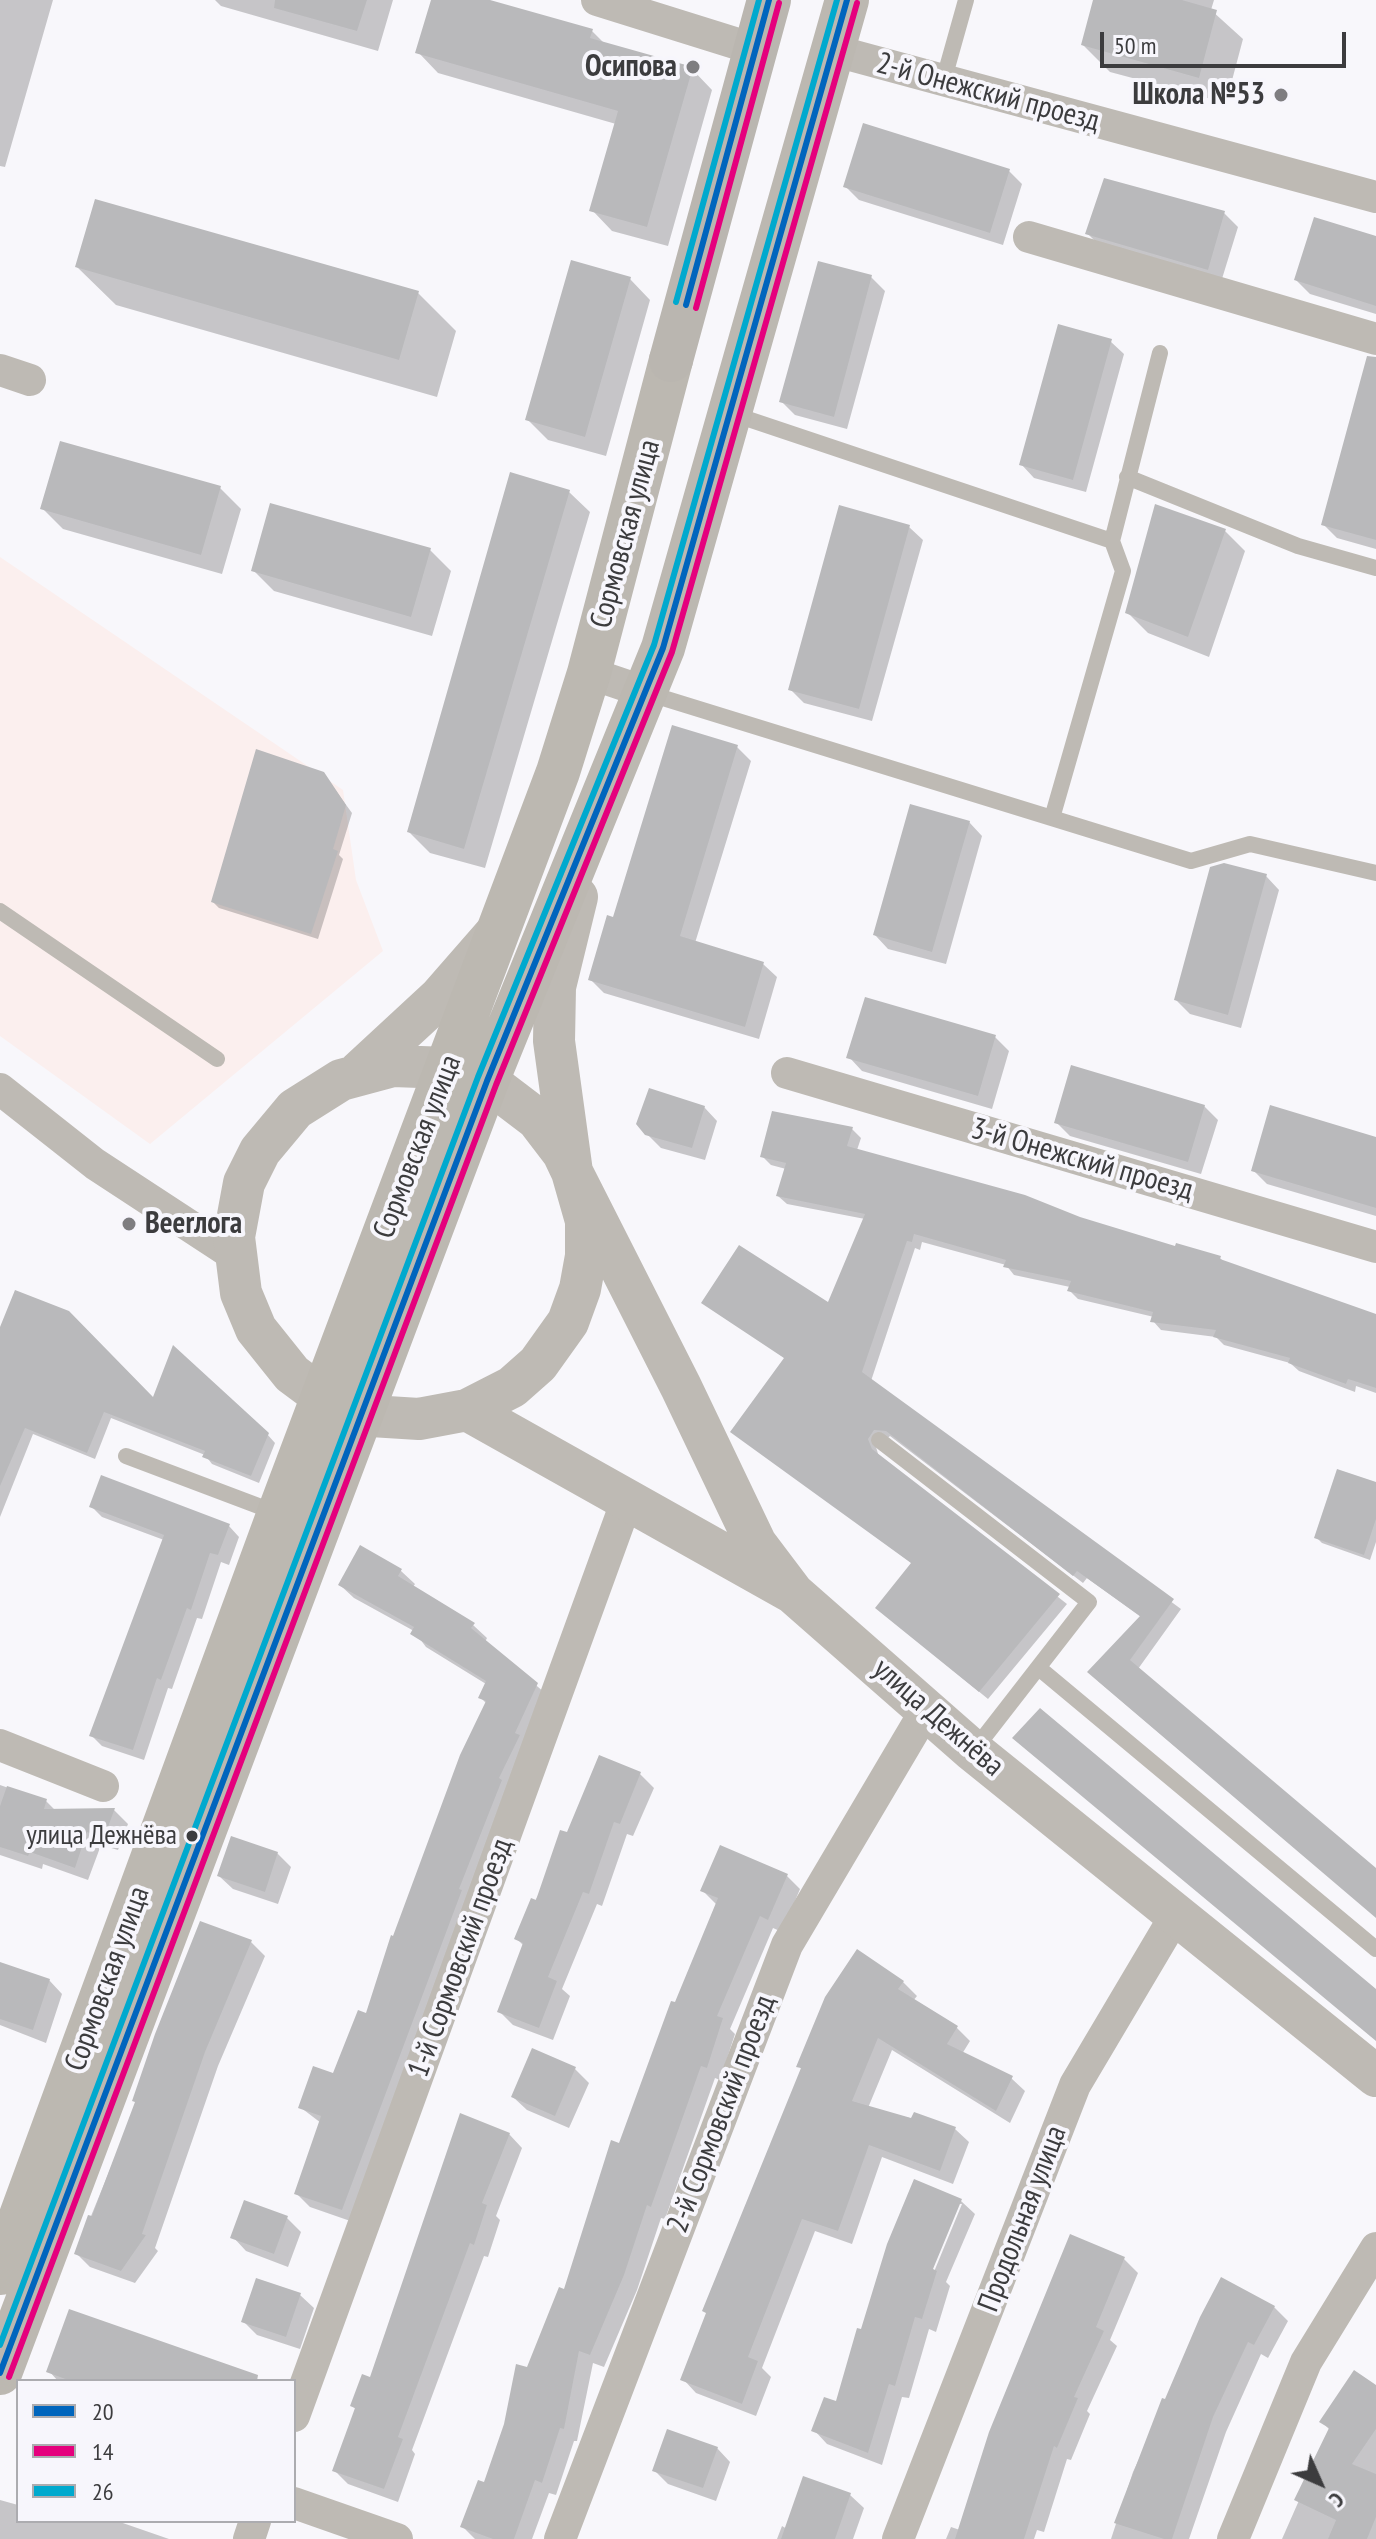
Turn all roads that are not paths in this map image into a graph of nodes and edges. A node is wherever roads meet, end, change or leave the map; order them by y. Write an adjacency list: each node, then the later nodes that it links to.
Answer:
1 (597, 0): 5 (street)
2 (769, 0): 5 (highway, Сормовская улица)
3 (847, 0): 6 (main road, Сормовская улица)
4 (966, 0): 7 (lane)
5 (754, 49): 12 (highway, Сормовская улица)
6 (832, 50): 7 (street, 2-й Онежский проезд); 13 (main road, Сормовская улица)
7 (943, 82): 8 (street, 2-й Онежский проезд)
8 (1376, 197)
9 (1029, 237): 10 (street)
10 (1376, 339)
11 (1160, 353): 14 (lane)
12 (671, 360): 17 (main road, Сормовская улица)
13 (728, 412): 15 (lane); 18 (main road, Сормовская улица)
14 (1127, 477): 15 (lane); 16 (lane)
15 (1112, 541): 20 (lane)
16 (1376, 568)
17 (589, 673): 18 (street); 23 (main road, Сормовская улица)
18 (645, 692): 19 (main road, Сормовская улица); 20 (lane)
19 (602, 796): 27 (main road, Сормовская улица); 29 (street)
20 (1052, 818): 21 (lane)
21 (1376, 873)
22 (0, 911): 24 (lane)
23 (500, 927): 25 (street); 27 (main road, Сормовская улица)
24 (217, 1059)
25 (358, 1073): 27 (street); 31 (street)
26 (787, 1073): 30 (street, 3-й Онежский проезд)
27 (467, 1075): 29 (street); 32 (main road, Сормовская улица)
28 (0, 1089): 31 (street)
29 (572, 1172): 33 (street); 38 (street)
30 (1376, 1247)
31 (234, 1255): 32 (street)
32 (341, 1405): 33 (street); 37 (main road, Сормовская улица); 49 (main road, Сормовская улица)
33 (467, 1410): 36 (street, улица Дежнёва)
34 (879, 1440): 39 (lane)
35 (126, 1456): 37 (lane)
36 (627, 1500): 38 (street, улица Дежнёва); 50 (street, 1-й Сормовский проезд)
37 (279, 1513): 48 (main road, Сормовская улица)
38 (793, 1593): 40 (street, улица Дежнёва)
39 (1040, 1669): 42 (lane); 45 (lane)
40 (926, 1710): 42 (street, улица Дежнёва); 53 (street, 2-й Сормовский проезд)
41 (0, 1745): 43 (street)
42 (973, 1751): 44 (street, улица Дежнёва)
43 (103, 1786)
44 (1177, 1913): 46 (street, улица Дежнёва); 54 (street, Продольная улица)
45 (1376, 1949)
46 (1376, 2076)
47 (1376, 2248): 55 (street)
48 (0, 2273)
49 (0, 2373)
50 (296, 2410)
51 (296, 2504): 52 (street)
52 (397, 2539)
53 (560, 2539)
54 (898, 2539)
55 (1233, 2539)

